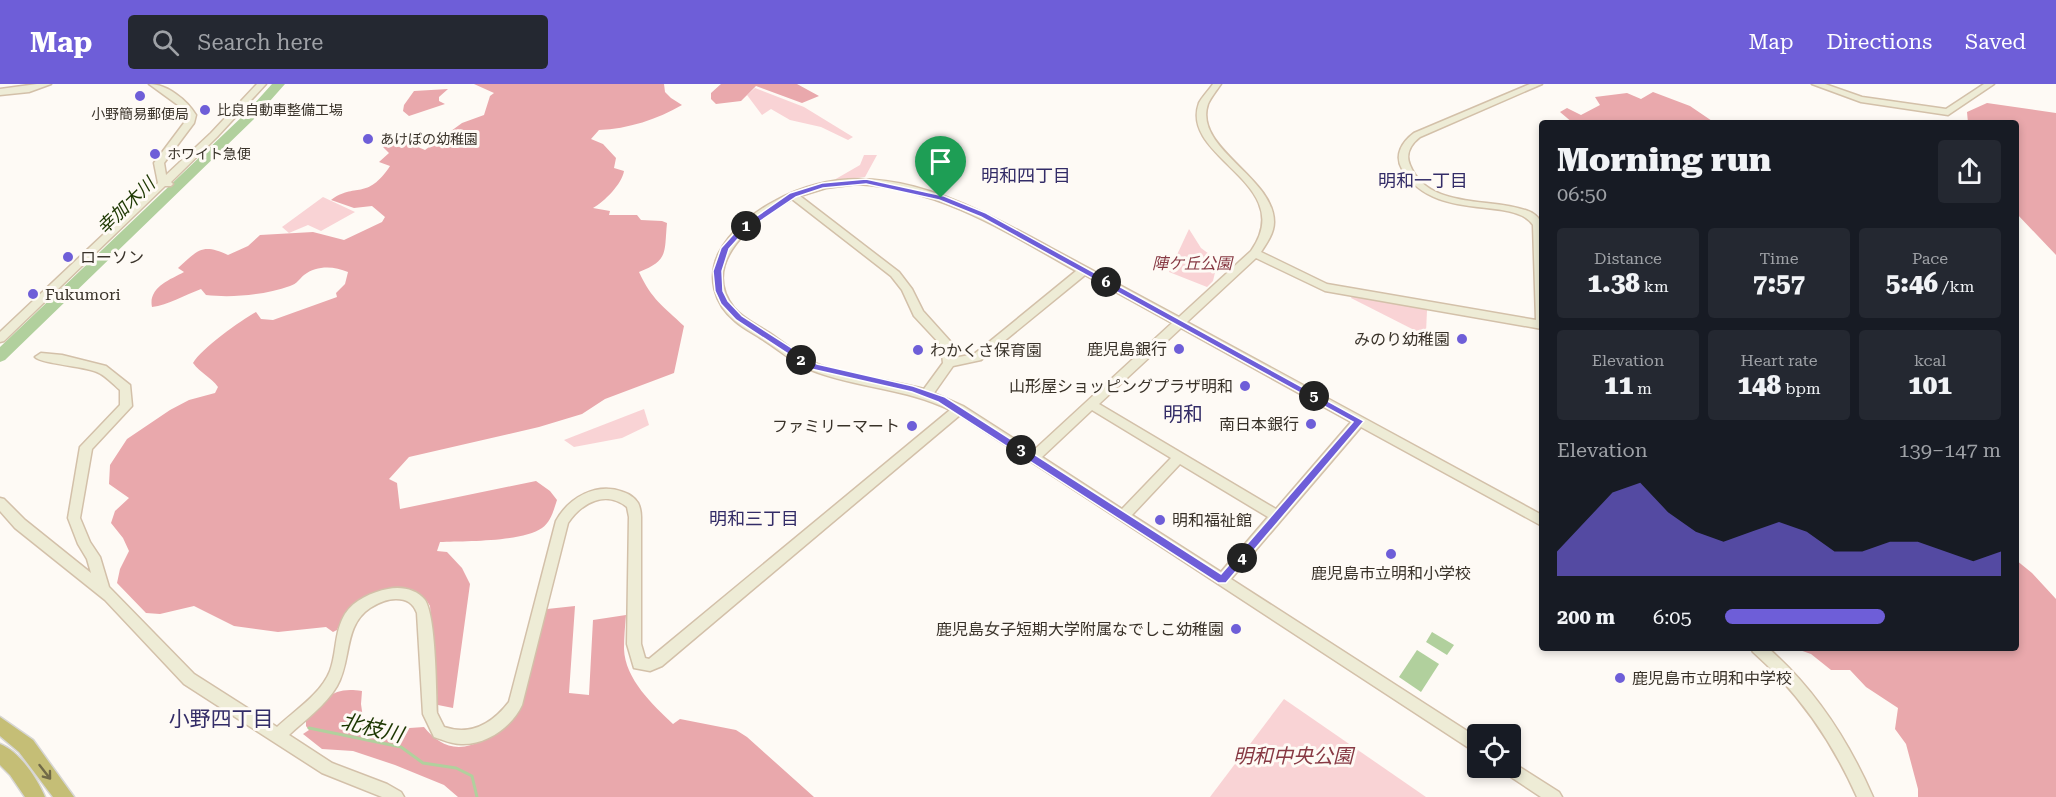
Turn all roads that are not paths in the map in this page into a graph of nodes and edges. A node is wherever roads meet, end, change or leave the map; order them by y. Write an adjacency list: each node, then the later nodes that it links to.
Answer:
1 (46, 84): 10 (street)
2 (153, 84): 11 (street)
3 (262, 84): 11 (street)
4 (1217, 84): 14 (street)
5 (1509, 84): 9 (street)
6 (1538, 84): 9 (street)
7 (1816, 84): 8 (street)
8 (1990, 84)
9 (1522, 91): 13 (street)
10 (0, 92)
11 (166, 184): 18 (street)
12 (793, 195): 15 (street); 20 (street); 21 (street)
13 (1539, 250)
14 (1255, 253): 16 (street); 17 (street)
15 (1084, 270): 16 (street); 20 (street)
16 (1180, 323): 22 (street); 24 (street)
17 (1539, 323)
18 (0, 338)
19 (41, 357): 32 (street)
20 (949, 363): 21 (street)
21 (928, 393): 23 (street)
22 (1091, 404): 25 (street); 26 (street)
23 (959, 409): 26 (street); 35 (street)
24 (1359, 421): 29 (street); 30 (street)
25 (1179, 457): 28 (street); 29 (street)
26 (1034, 458): 28 (street)
27 (0, 503): 32 (street)
28 (1122, 516): 31 (street)
29 (1277, 516): 31 (street)
30 (1539, 519)
31 (1222, 580): 36 (street)
32 (103, 590): 35 (street)
33 (1761, 651): 43 (street)
34 (0, 725): 40 (highway, one-way to 40)
35 (279, 735): 41 (street)
36 (1467, 740)
37 (0, 753): 39 (highway)
38 (1521, 775): 42 (street)
39 (36, 797)
40 (65, 797)
41 (396, 797)
42 (1554, 797)
43 (1865, 797)

